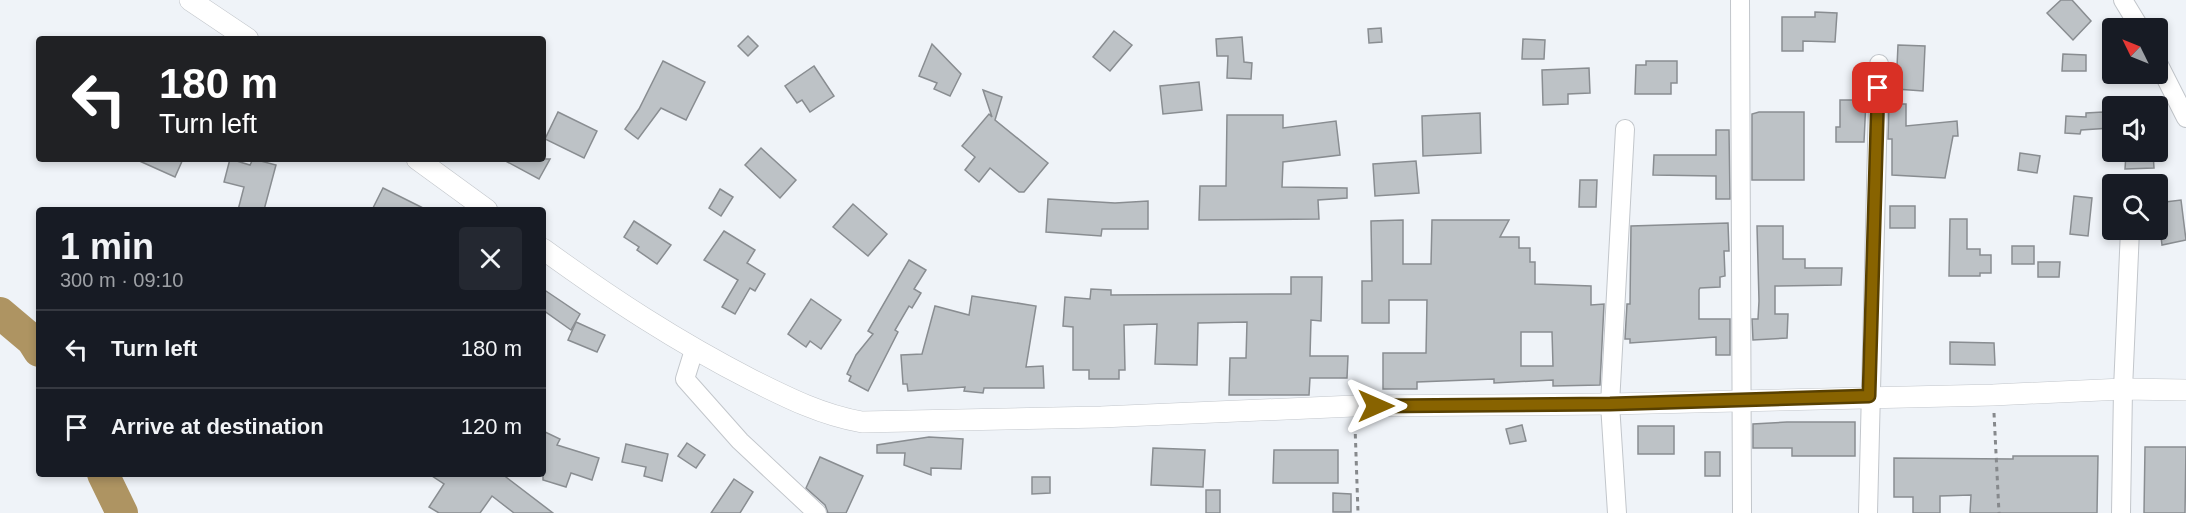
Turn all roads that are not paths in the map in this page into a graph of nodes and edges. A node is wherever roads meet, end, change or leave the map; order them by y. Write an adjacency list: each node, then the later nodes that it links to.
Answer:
1 (190, 0): 5 (street)
2 (1740, 0): 18 (street)
3 (2123, 0): 4 (street)
4 (2134, 18)
5 (244, 36)
6 (1879, 64): 17 (street)
7 (2168, 83): 8 (street)
8 (2186, 118)
9 (1624, 129): 19 (street)
10 (421, 162): 11 (street)
11 (484, 207)
12 (2130, 240): 15 (street)
13 (546, 251): 14 (street)
14 (694, 350): 19 (street); 20 (street)
15 (2123, 389): 16 (street); 17 (street); 24 (street)
16 (2186, 390)
17 (1869, 396): 18 (street); 23 (street)
18 (1740, 400): 19 (street); 22 (street)
19 (1610, 404): 21 (street)
20 (817, 513)
21 (1617, 513)
22 (1742, 513)
23 (1868, 513)
24 (2121, 513)

